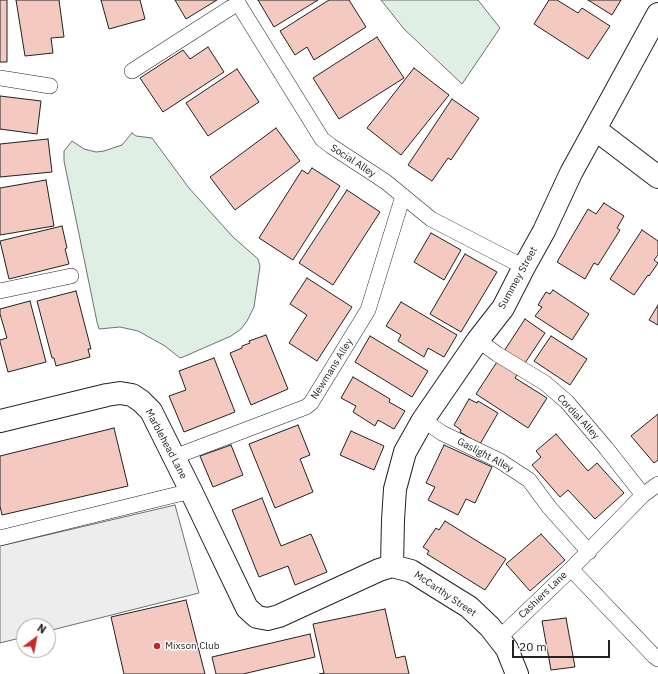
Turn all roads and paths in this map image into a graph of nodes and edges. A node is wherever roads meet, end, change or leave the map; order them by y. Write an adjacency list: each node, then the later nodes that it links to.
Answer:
1 (237, 2): 3 (lane); 8 (lane, Social Alley)
2 (658, 14): 6 (street, Summey Street)
3 (132, 71)
4 (0, 78): 5 (lane)
5 (50, 86)
6 (595, 129): 7 (street); 9 (street, Summey Street)
7 (658, 177)
8 (404, 196): 9 (lane, Social Alley); 15 (lane, Newmans Alley)
9 (524, 267): 12 (street, Summey Street)
10 (71, 276): 11 (lane)
11 (0, 291)
12 (478, 340): 13 (street, Summey Street); 18 (lane, Cordial Alley)
13 (422, 420): 20 (lane, Gaslight Alley); 21 (street, Summey Street)
14 (0, 421): 15 (street, Marblehead Lane)
15 (174, 457): 17 (street, Marblehead Lane)
16 (658, 484): 18 (lane, Cashiers Lane)
17 (191, 491): 19 (lane); 21 (street, Marblehead Lane)
18 (643, 496): 20 (lane, Cashiers Lane)
19 (0, 538)
20 (589, 552): 22 (lane, Cashiers Lane)
21 (392, 566): 23 (street, McCarthy Street)
22 (571, 569): 23 (lane, Cashiers Lane); 24 (lane)
23 (499, 638): 25 (street, McCarthy Street)
24 (658, 659)
25 (517, 674)

